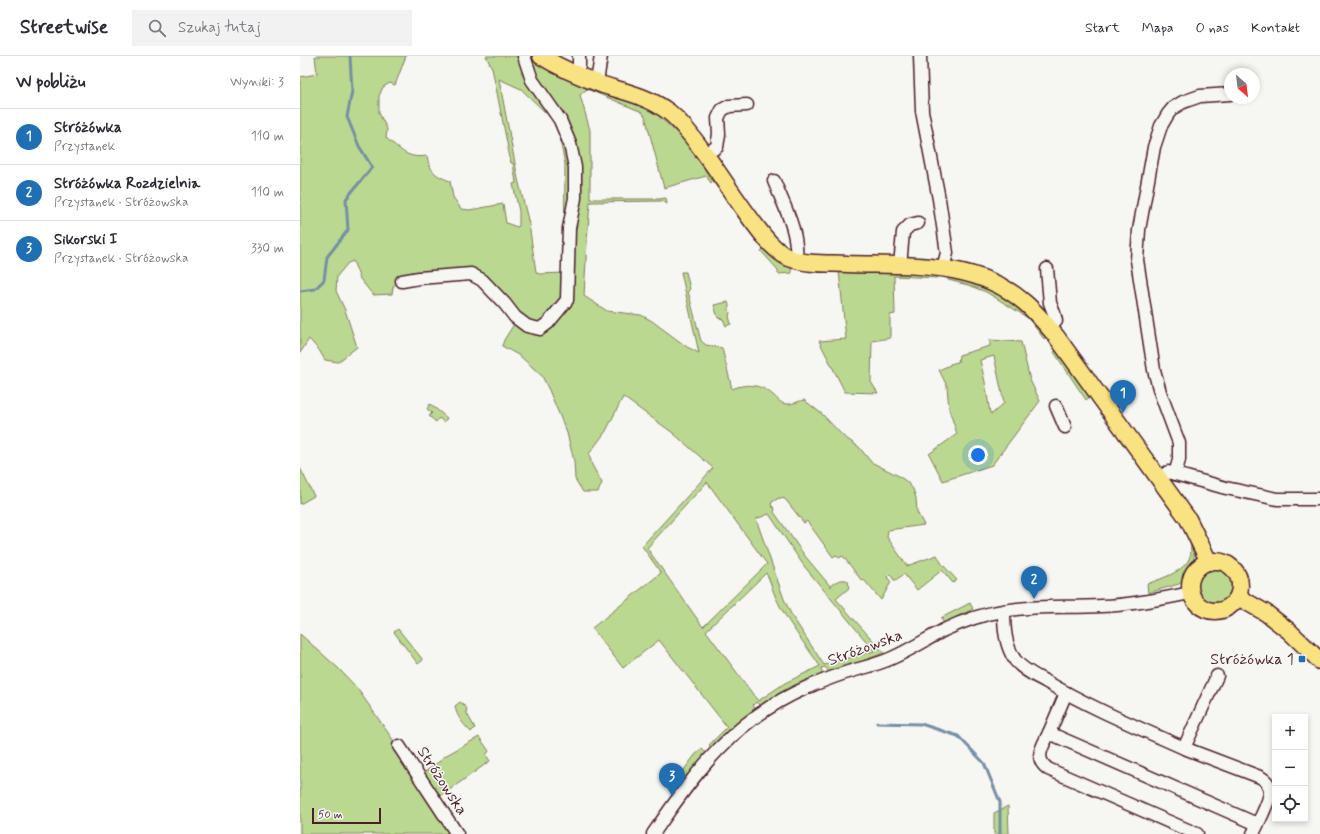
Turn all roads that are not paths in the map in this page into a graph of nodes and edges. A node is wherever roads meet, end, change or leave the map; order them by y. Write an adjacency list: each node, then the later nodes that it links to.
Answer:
1 (524, 56): 17 (street)
2 (541, 56): 6 (main road)
3 (579, 56): 6 (street)
4 (602, 56): 7 (street)
5 (919, 60): 15 (street)
6 (576, 74): 7 (main road)
7 (597, 82): 10 (main road)
8 (1224, 94): 21 (street)
9 (747, 105): 10 (street)
10 (705, 154): 13 (main road)
11 (774, 181): 13 (street)
12 (918, 222): 14 (street)
13 (796, 260): 14 (main road)
14 (900, 266): 15 (main road)
15 (942, 268): 18 (main road)
16 (1047, 269): 18 (street)
17 (402, 281)
18 (1049, 328): 22 (main road)
19 (1056, 406): 20 (street)
20 (1065, 427)
21 (1175, 474): 22 (street); 23 (street)
22 (1159, 479): 24 (main road)
23 (1320, 499)
24 (1209, 562): 25 (main road); 26 (main road)
25 (1190, 593): 26 (main road); 27 (street, Stróżowska)
26 (1238, 597): 28 (main road)
27 (1004, 611): 30 (street); 36 (street, Stróżowska)
28 (1320, 661)
29 (1217, 676): 33 (street)
30 (1066, 693): 31 (street); 33 (street)
31 (1049, 733): 34 (street); 37 (street)
32 (399, 746): 35 (street, Stróżowska)
33 (1184, 748): 34 (street)
34 (1255, 829)
35 (457, 834)
36 (653, 834)
37 (1197, 834)

